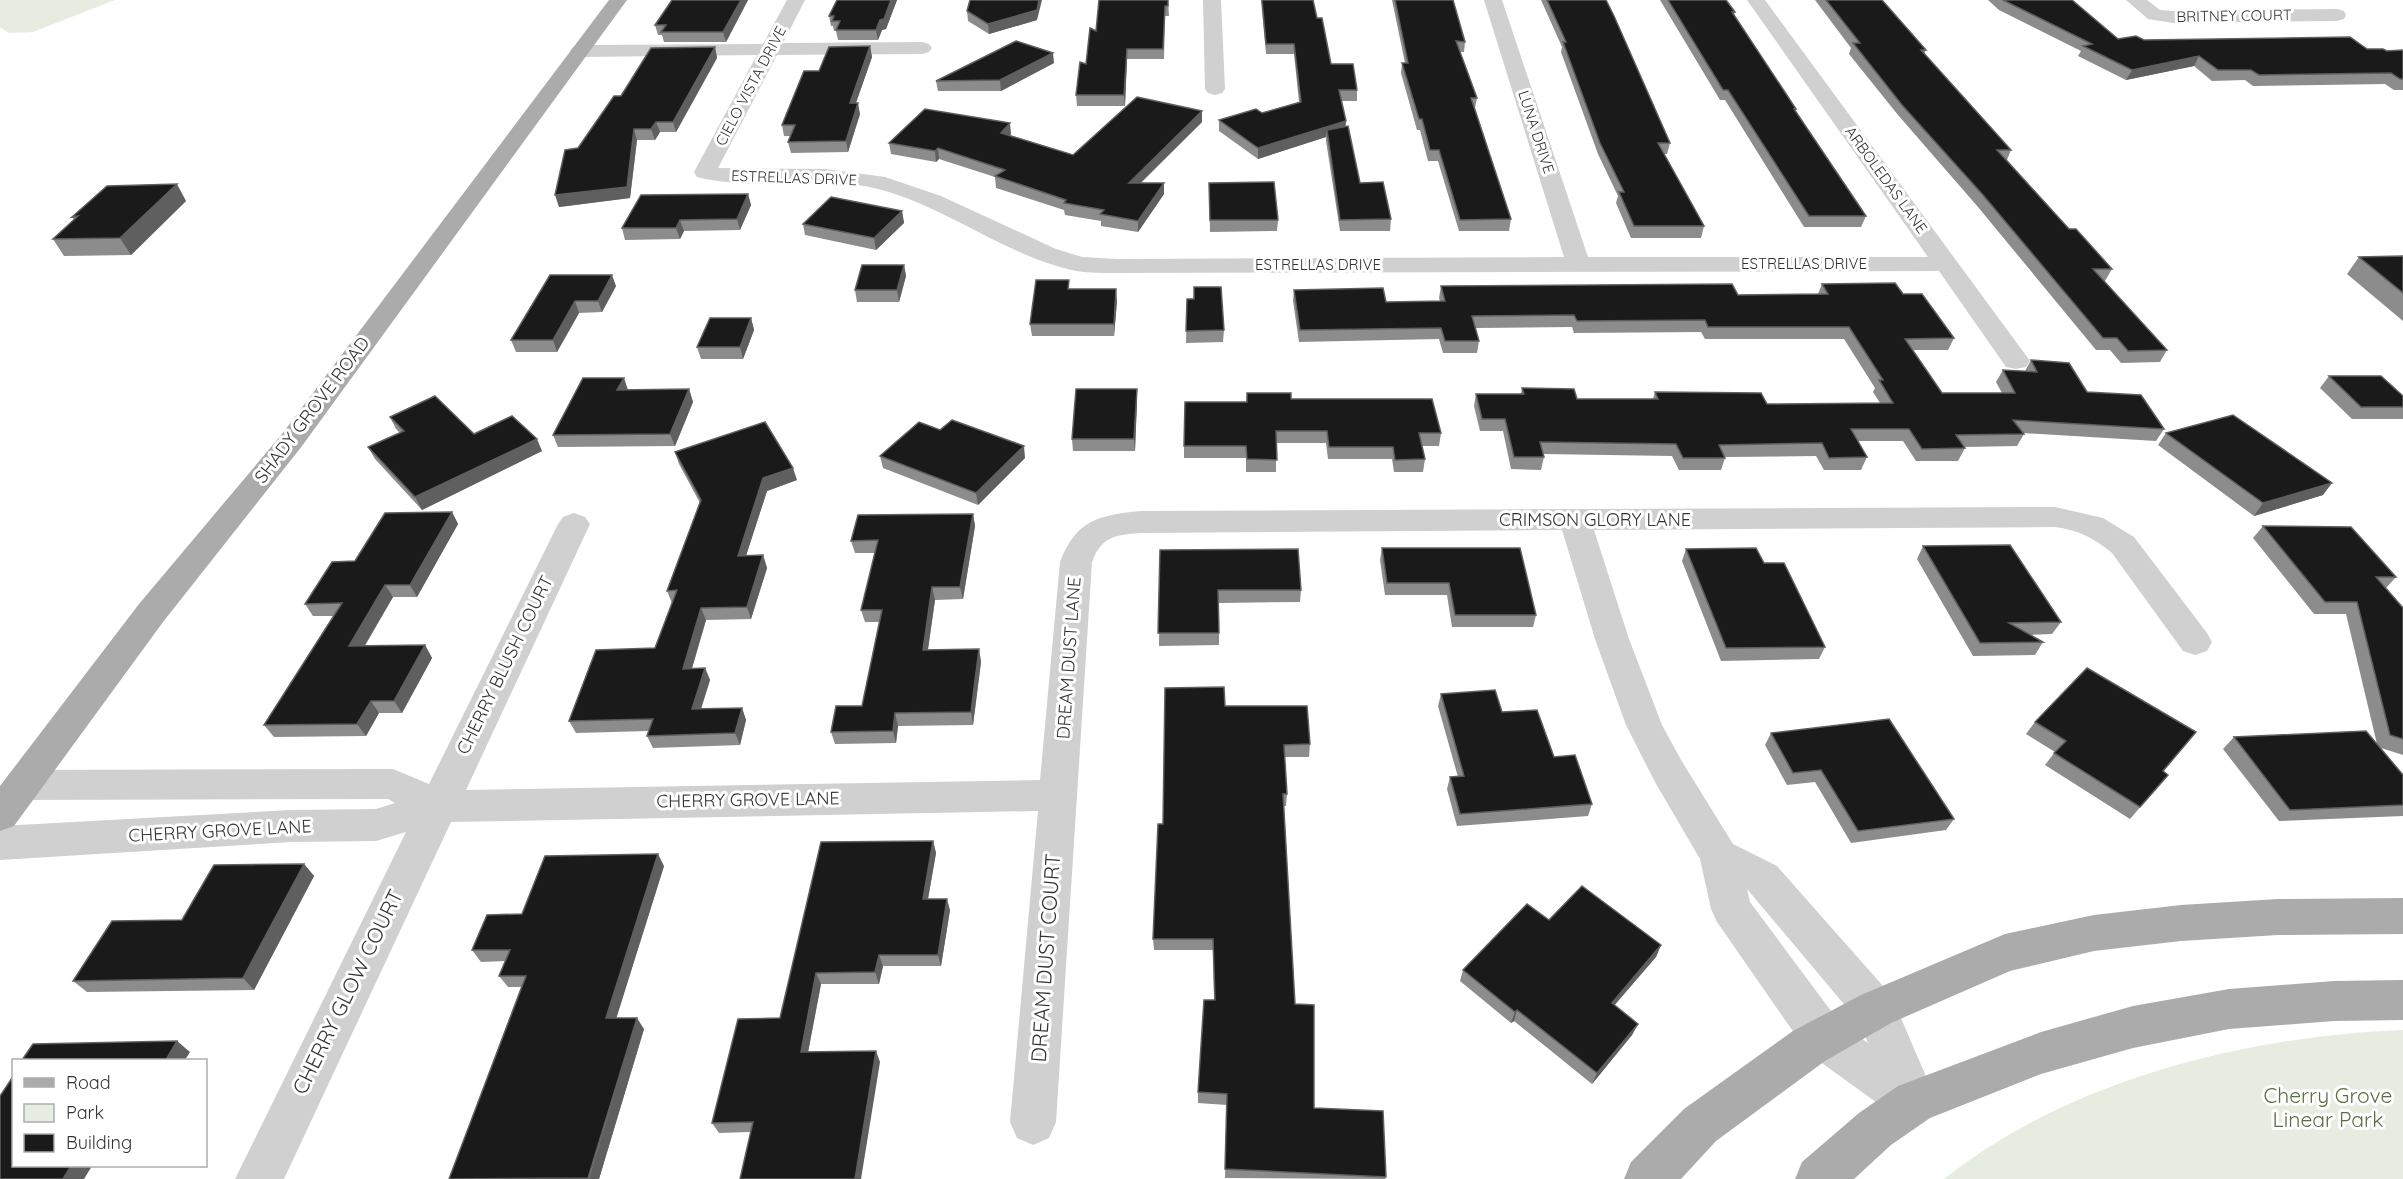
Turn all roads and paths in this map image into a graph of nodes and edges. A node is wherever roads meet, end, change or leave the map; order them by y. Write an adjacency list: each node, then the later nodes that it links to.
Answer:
1 (618, 0): 10 (main road, SHADY GROVE ROAD)
2 (796, 0): 9 (street, CIELO VISTA DRIVE)
3 (1212, 0): 11 (street)
4 (1493, 0): 13 (street, LUNA DRIVE)
5 (1756, 0): 14 (street, ARBOLEDAS LANE)
6 (2135, 0): 7 (street, BRITNEY COURT)
7 (2337, 15)
8 (922, 48): 9 (street)
9 (772, 49): 10 (street); 12 (street, CIELO VISTA DRIVE)
10 (580, 51): 20 (main road, SHADY GROVE ROAD)
11 (1215, 89)
12 (705, 172): 13 (street, ESTRELLAS DRIVE)
13 (1578, 264): 14 (street, ESTRELLAS DRIVE)
14 (1947, 264): 15 (street, ARBOLEDAS LANE)
15 (2016, 361)
16 (1575, 520): 18 (street, CRIMSON GLORY LANE); 19 (street, CRIMSON GLORY LANE); 25 (street)
17 (574, 524): 22 (street, CHERRY BLUSH COURT)
18 (1099, 530): 21 (street, DREAM DUST LANE)
19 (2195, 642)
20 (22, 785): 22 (street, CHERRY GROVE LANE); 23 (main road, SHADY GROVE ROAD)
21 (1058, 795): 22 (street, CHERRY GROVE LANE); 31 (street, DREAM DUST COURT)
22 (437, 806): 24 (street, CHERRY GROVE LANE); 32 (street, CHERRY GLOW COURT)
23 (0, 814)
24 (0, 843)
25 (1719, 856): 28 (street); 29 (street)
26 (2403, 916): 28 (main road)
27 (2403, 1000): 30 (main road)
28 (1876, 1009): 29 (main road); 30 (street)
29 (1824, 1038): 30 (street); 33 (main road)
30 (1914, 1102): 34 (main road)
31 (1033, 1122)
32 (258, 1179)
33 (1648, 1179)
34 (1819, 1179)

